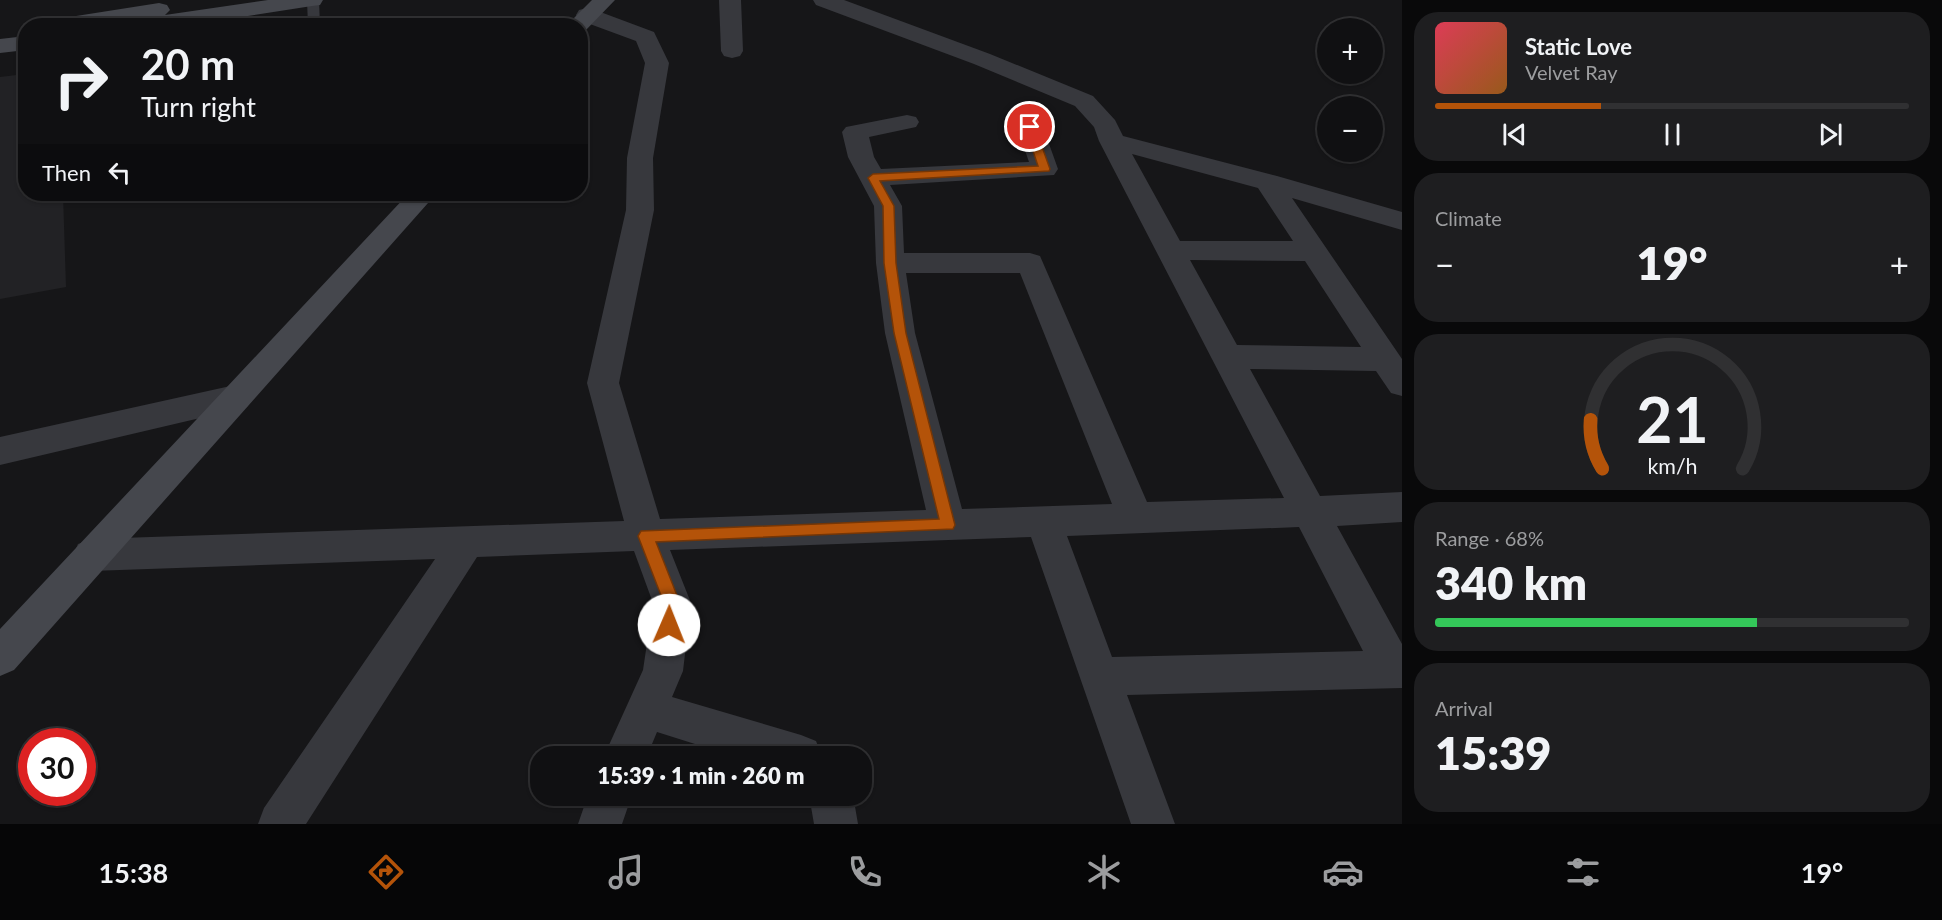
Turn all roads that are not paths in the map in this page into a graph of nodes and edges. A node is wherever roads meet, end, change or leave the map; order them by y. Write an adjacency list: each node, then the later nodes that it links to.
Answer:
1 (226, 0): 6 (street)
2 (313, 0): 7 (street); 8 (lane)
3 (730, 0): 13 (street)
4 (824, 0): 16 (street)
5 (589, 13): 33 (street)
6 (109, 18)
7 (219, 18)
8 (314, 18)
9 (18, 31): 10 (street)
10 (0, 34)
11 (18, 44): 12 (street)
12 (0, 46)
13 (732, 51)
14 (907, 122): 17 (street)
15 (1030, 127): 17 (street)
16 (1112, 141): 18 (street); 21 (street)
17 (873, 178): 23 (street)
18 (1268, 182): 20 (street); 22 (street)
19 (417, 201): 26 (street)
20 (1402, 220)
21 (1170, 250): 22 (street); 24 (street)
22 (1314, 252): 25 (street)
23 (890, 263): 30 (street); 32 (street)
24 (1227, 357): 25 (street); 29 (street)
25 (1394, 371)
26 (235, 398): 27 (street); 35 (street)
27 (0, 451)
28 (1402, 507): 29 (street)
29 (1309, 512): 30 (street); 37 (street)
30 (1136, 518): 31 (street)
31 (1044, 522): 32 (street); 38 (street)
32 (948, 525): 33 (street)
33 (646, 536): 34 (street); 39 (street)
34 (467, 542): 35 (street); 44 (street)
35 (91, 555): 36 (street)
36 (0, 657)
37 (1398, 669): 38 (street)
38 (1100, 676): 47 (street)
39 (646, 709): 40 (street); 41 (street)
40 (629, 746)
41 (768, 746)
42 (606, 806): 45 (street)
43 (833, 806): 46 (street)
44 (280, 824)
45 (600, 824)
46 (836, 824)
47 (1153, 824)

